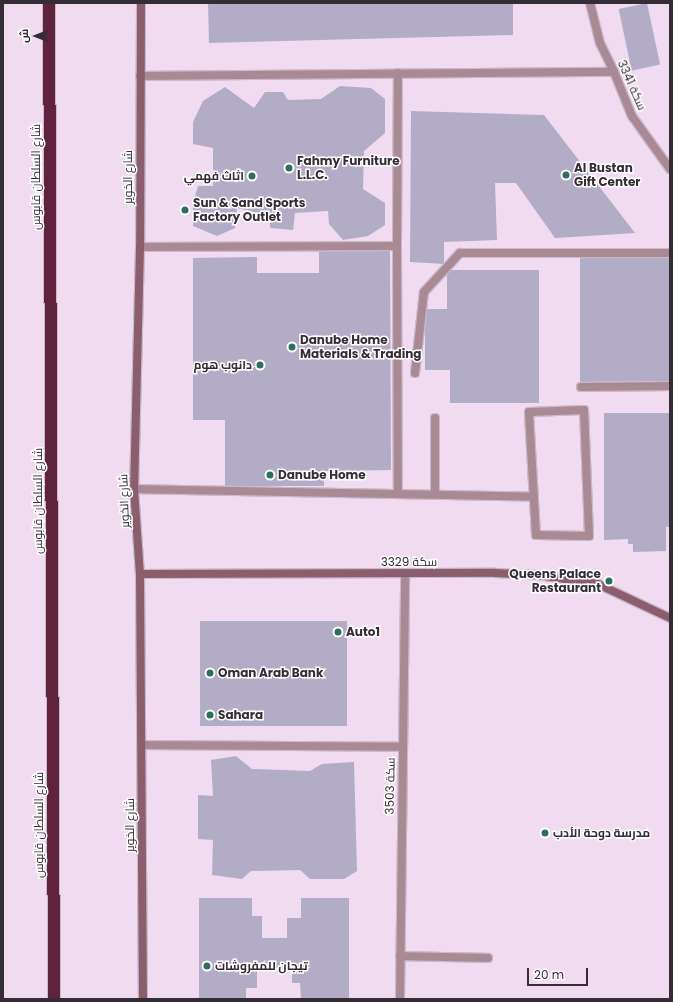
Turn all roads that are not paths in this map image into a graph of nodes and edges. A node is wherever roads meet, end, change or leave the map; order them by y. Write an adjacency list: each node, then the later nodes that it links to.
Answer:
1 (49, 3): 26 (highway, شارع السلطان قابوس)
2 (141, 3): 6 (street, شارع الخوير)
3 (590, 3): 4 (street, سكة 3341)
4 (614, 72): 5 (street); 7 (street, سكة 3341)
5 (398, 74): 6 (street); 8 (street)
6 (140, 76): 9 (street, شارع الخوير)
7 (670, 169)
8 (397, 246): 9 (street); 16 (street)
9 (140, 247): 15 (street, شارع الخوير)
10 (670, 253): 11 (street)
11 (415, 373)
12 (670, 386): 13 (street)
13 (581, 387)
14 (435, 418): 17 (street)
15 (134, 489): 16 (street); 19 (street, شارع الخوير)
16 (398, 494): 17 (street)
17 (435, 494): 18 (street)
18 (534, 497): 18 (street)
19 (140, 574): 20 (street, سكة 3329); 22 (street, شارع الخوير)
20 (405, 574): 21 (street, سكة 3329); 23 (street, سكة 3503)
21 (670, 618)
22 (141, 745): 23 (street); 27 (street, شارع الخوير)
23 (403, 747): 24 (street, سكة 3503)
24 (400, 956): 25 (street); 28 (street, سكة 3503)
25 (488, 958)
26 (54, 999)
27 (143, 999)
28 (400, 999)

